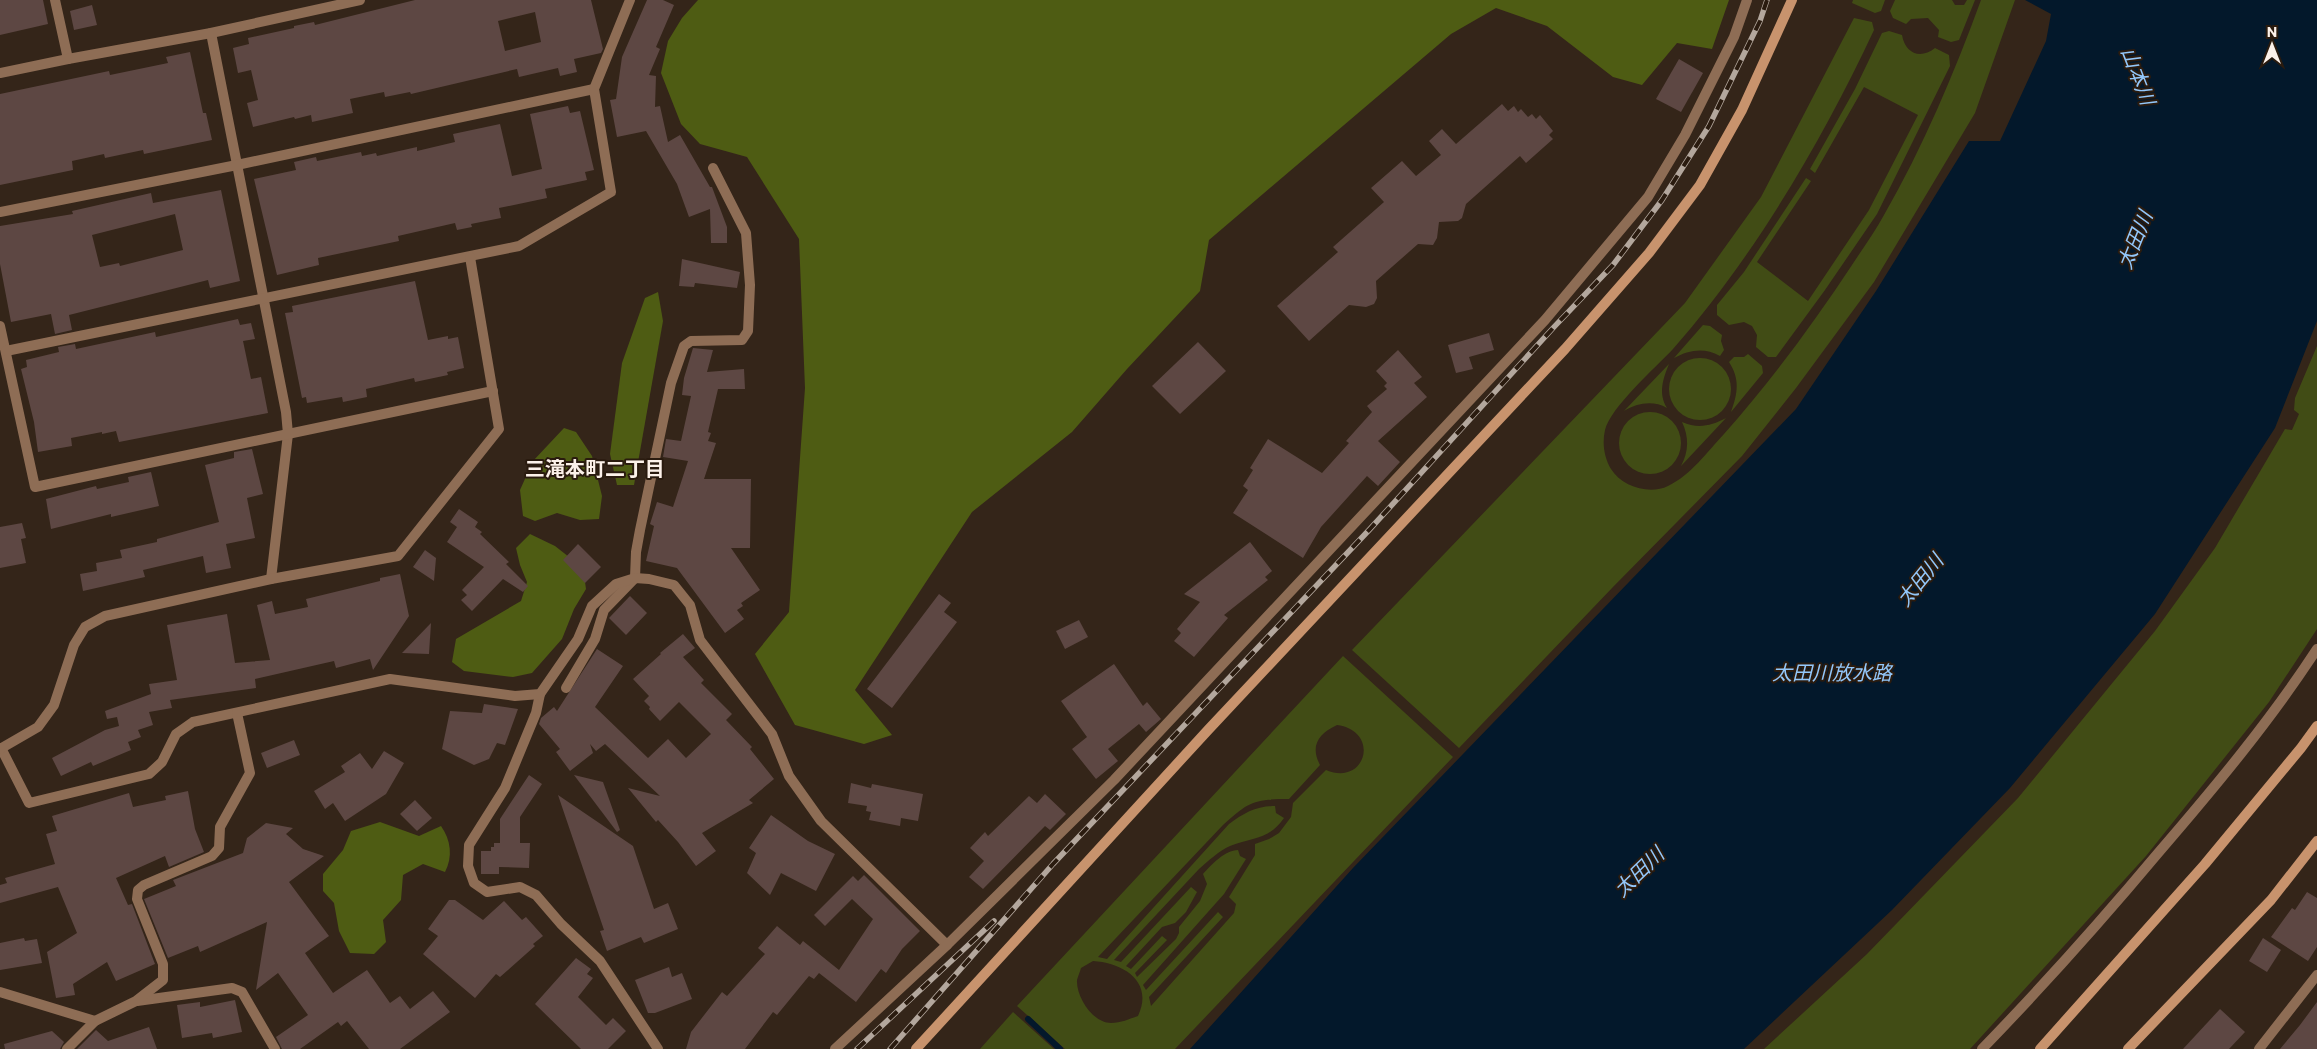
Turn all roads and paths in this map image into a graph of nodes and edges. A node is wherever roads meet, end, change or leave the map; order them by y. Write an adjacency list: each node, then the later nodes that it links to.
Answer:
1 (55, 0): 7 (street)
2 (360, 0): 6 (street)
3 (630, 0): 9 (street)
4 (1747, 0): 28 (street)
5 (1792, 0): 37 (street)
6 (211, 33): 7 (street); 10 (street)
7 (68, 59): 8 (street)
8 (0, 73)
9 (594, 89): 10 (street); 13 (street)
10 (237, 165): 12 (street); 14 (street)
11 (713, 168): 19 (street)
12 (0, 212)
13 (470, 257): 14 (street); 17 (street)
14 (264, 300): 16 (street); 18 (street)
15 (0, 326): 16 (street)
16 (6, 352): 18 (street)
17 (493, 391): 18 (street); 20 (street)
18 (288, 434): 20 (street)
19 (635, 578): 22 (street); 23 (street); 28 (street)
20 (271, 579): 26 (street)
21 (2317, 649): 38 (street)
22 (566, 688)
23 (540, 694): 24 (street); 35 (street)
24 (236, 713): 26 (street); 31 (street)
25 (2317, 726): 39 (street)
26 (1, 748)
27 (2317, 842): 40 (street)
28 (947, 945): 36 (street)
29 (2317, 975): 41 (street)
30 (0, 992): 32 (street)
31 (136, 1001): 32 (street); 34 (street)
32 (95, 1021): 33 (street)
33 (67, 1049)
34 (275, 1049)
35 (658, 1049)
36 (835, 1049)
37 (916, 1049)
38 (1982, 1049)
39 (2040, 1049)
40 (2128, 1049)
41 (2259, 1049)

